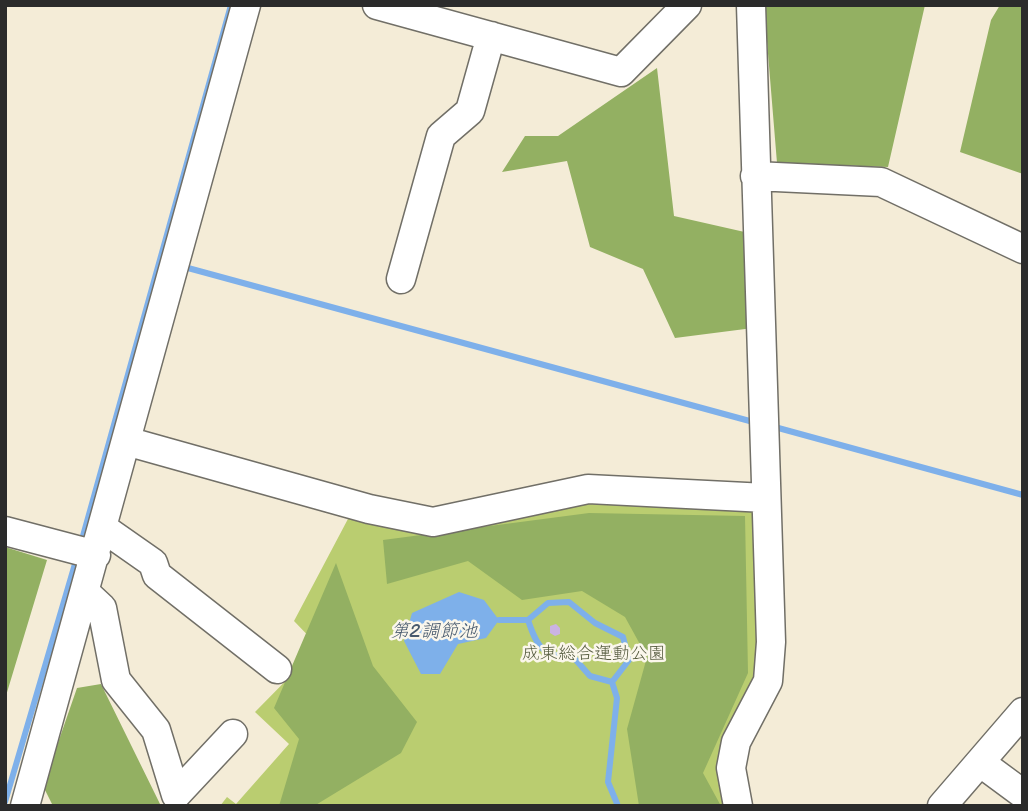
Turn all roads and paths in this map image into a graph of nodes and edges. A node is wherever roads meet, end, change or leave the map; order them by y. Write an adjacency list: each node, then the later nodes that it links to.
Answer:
1 (246, 5): 9 (street)
2 (377, 5): 5 (street)
3 (687, 5): 5 (street)
4 (747, 8): 6 (street)
5 (491, 36): 8 (street)
6 (755, 176): 7 (street); 10 (street)
7 (1023, 249)
8 (401, 279)
9 (126, 441): 10 (street); 11 (street)
10 (766, 498): 21 (street)
11 (103, 528): 13 (street); 15 (street)
12 (5, 531): 13 (street)
13 (96, 555): 14 (street)
14 (86, 593): 17 (street); 20 (street)
15 (277, 668)
16 (1023, 712): 18 (street)
17 (233, 734)
18 (981, 763): 19 (street); 22 (street)
19 (1023, 794)
20 (25, 806)
21 (738, 806)
22 (942, 806)

